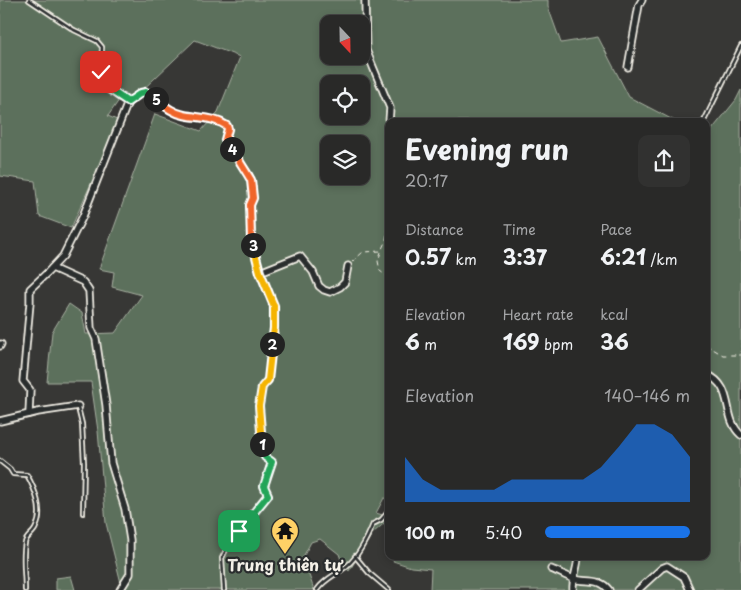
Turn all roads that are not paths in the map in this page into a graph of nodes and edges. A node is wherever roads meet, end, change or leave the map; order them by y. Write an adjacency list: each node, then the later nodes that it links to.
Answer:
1 (29, 0): 6 (lane)
2 (365, 0): 7 (street)
3 (642, 0): 5 (street)
4 (741, 46): 8 (lane)
5 (628, 67)
6 (128, 102): 10 (street); 11 (street)
7 (389, 118)
8 (705, 118)
9 (348, 266): 11 (street)
10 (52, 268): 15 (street); 27 (street)
11 (260, 272): 13 (street)
12 (710, 376): 17 (street)
13 (268, 380)
14 (78, 406): 15 (street); 20 (lane)
15 (29, 414): 16 (street)
16 (0, 421)
17 (741, 435)
18 (265, 457): 28 (lane)
19 (0, 461): 26 (lane)
20 (83, 513)
21 (385, 516): 22 (lane)
22 (355, 556): 29 (lane); 30 (lane)
23 (578, 560): 25 (street)
24 (551, 569): 25 (street)
25 (573, 579): 31 (street); 32 (street)
26 (25, 590)
27 (120, 590)
28 (224, 590)
29 (317, 590)
30 (389, 590)
31 (573, 590)
32 (608, 590)
33 (638, 590): 34 (street)
34 (690, 590)

